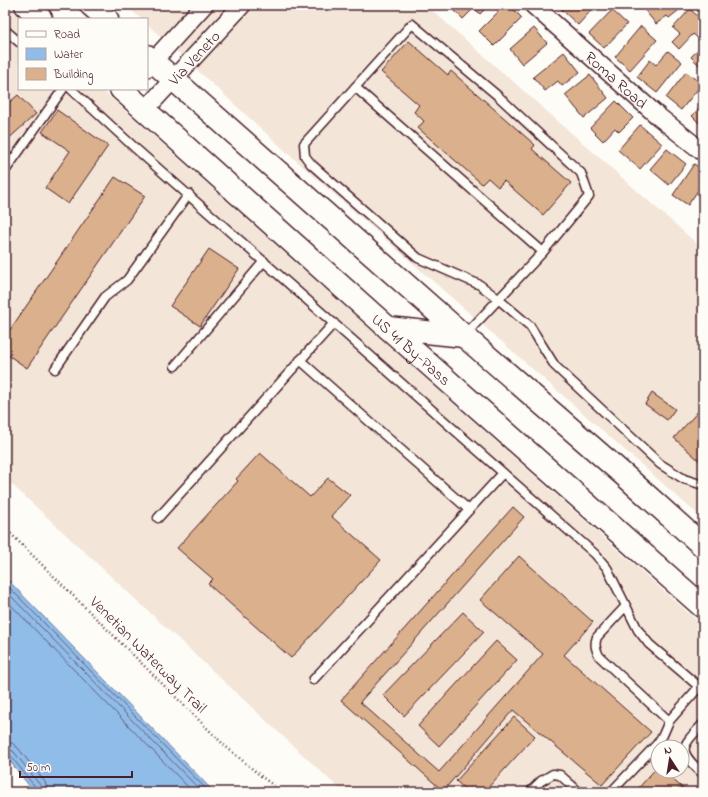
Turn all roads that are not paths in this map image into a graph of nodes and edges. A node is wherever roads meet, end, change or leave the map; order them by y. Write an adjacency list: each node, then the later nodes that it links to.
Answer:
1 (26, 5): 6 (main road)
2 (91, 5): 7 (main road)
3 (204, 5): 10 (street, Via Veneto)
4 (242, 5): 11 (street, Via Veneto)
5 (533, 5): 17 (street, Roma Road)
6 (40, 18)
7 (106, 18)
8 (5, 30): 9 (lane)
9 (18, 41)
10 (149, 62): 11 (main road)
11 (174, 80): 16 (street, Via Veneto); 25 (main road)
12 (355, 87): 20 (lane); 20 (lane); 22 (lane)
13 (62, 90): 18 (lane)
14 (72, 90): 19 (lane)
15 (124, 90): 16 (main road, US 41 By-Pass)
16 (144, 111): 24 (main road, US 41 By-Pass)
17 (703, 152)
18 (5, 171)
19 (189, 194): 21 (lane); 28 (lane)
20 (543, 252): 22 (lane)
21 (264, 261): 23 (lane); 27 (lane)
22 (498, 299): 25 (lane); 31 (lane)
23 (334, 323): 26 (lane); 30 (lane)
24 (388, 328): 25 (main road); 29 (main road, US 41 By-Pass)
25 (464, 336): 34 (main road)
26 (300, 360): 32 (lane); 33 (lane)
27 (175, 366)
28 (55, 368)
29 (546, 468): 35 (main road); 37 (main road, US 41 By-Pass)
30 (503, 472): 32 (lane); 36 (lane)
31 (703, 485)
32 (469, 510): 38 (lane)
33 (158, 518)
34 (703, 546)
35 (703, 590)
36 (625, 607): 39 (lane); 40 (lane)
37 (703, 607)
38 (313, 680)
39 (701, 688): 40 (lane)
40 (669, 721): 45 (lane)
41 (703, 724): 42 (lane)
42 (703, 774)
43 (530, 792): 44 (lane)
44 (579, 792)
45 (612, 792)

